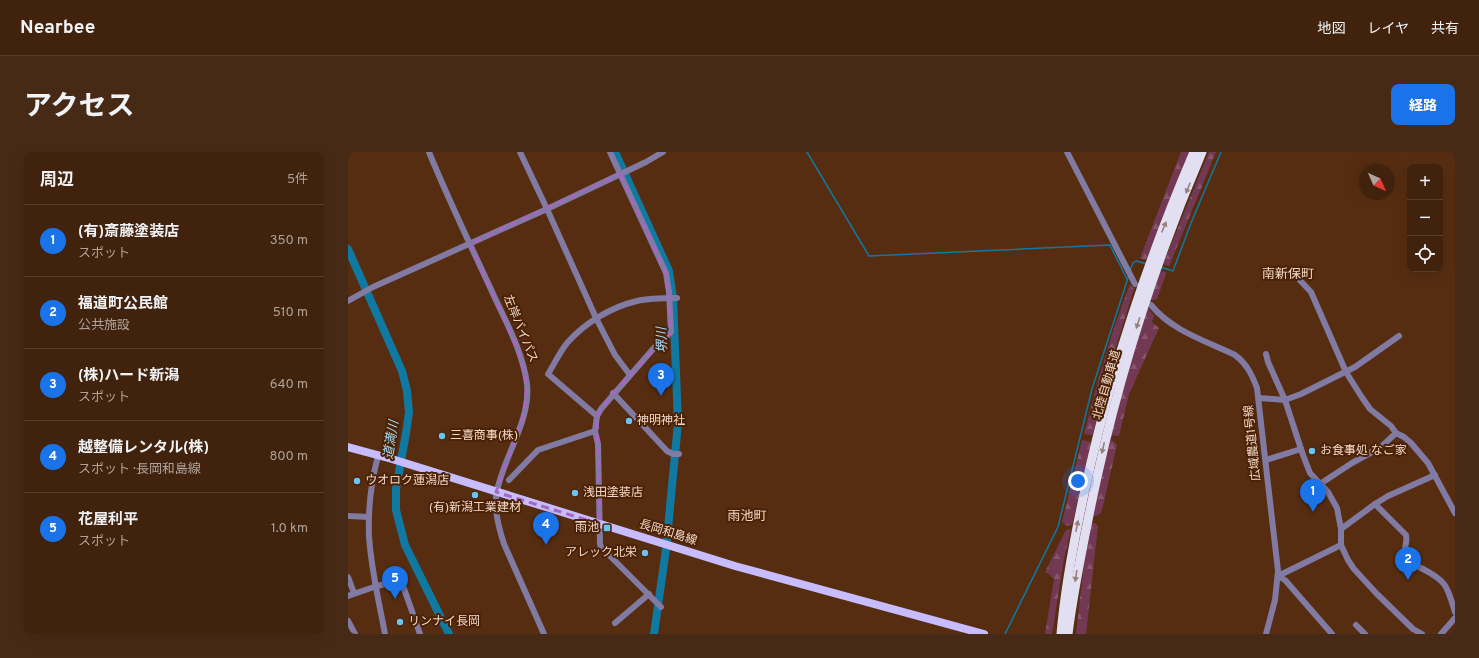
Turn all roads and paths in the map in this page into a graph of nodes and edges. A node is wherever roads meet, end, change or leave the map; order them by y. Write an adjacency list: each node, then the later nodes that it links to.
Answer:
1 (429, 152): 10 (street, 左岸バイパス)
2 (520, 152): 9 (street)
3 (610, 152): 8 (street)
4 (663, 152): 8 (street)
5 (1068, 152): 12 (street)
6 (1194, 152): 60 (highway, 北陸自動車道, one-way to 6)
7 (1202, 152): 61 (highway, 北陸自動車道, one-way to 61)
8 (620, 174): 9 (street); 13 (street)
9 (547, 209): 10 (street); 17 (street)
10 (470, 244): 15 (street); 36 (street, 左岸バイパス)
11 (1294, 274): 20 (street)
12 (1135, 284)
13 (669, 298): 14 (street); 17 (street); 21 (street)
14 (677, 298)
15 (348, 301)
16 (1151, 304): 23 (street, 広域農道1号線)
17 (596, 318): 21 (street); 25 (street)
18 (1399, 336): 20 (street)
19 (1266, 354): 24 (street)
20 (1346, 372): 24 (street); 27 (street)
21 (630, 374): 22 (street)
22 (613, 393): 25 (street); 30 (street)
23 (1259, 398): 24 (street); 32 (street, 広域農道1号線)
24 (1285, 400): 29 (street)
25 (597, 416): 26 (street)
26 (595, 431): 34 (street); 41 (street)
27 (1396, 432): 33 (street); 35 (street)
28 (348, 447): 31 (main road, 長岡和島線)
29 (1301, 449): 32 (street); 35 (street)
30 (679, 454)
31 (378, 456): 36 (main road, 長岡和島線); 40 (street)
32 (1266, 460): 44 (street, 広域農道1号線)
33 (1435, 475): 37 (street); 38 (street)
34 (509, 480)
35 (1320, 484): 42 (street)
36 (496, 492): 41 (main road, 長岡和島線); 58 (street, 左岸バイパス)
37 (1375, 504): 42 (street); 50 (street)
38 (1455, 513)
39 (348, 516): 40 (street)
40 (369, 517): 46 (street)
41 (600, 524): 47 (street); 59 (main road, 長岡和島線)
42 (1341, 529): 43 (street)
43 (1341, 545): 44 (street); 65 (street)
44 (1278, 576): 62 (street, 広域農道1号線); 63 (street)
45 (348, 577): 48 (street)
46 (377, 586): 48 (street); 56 (street); 57 (street)
47 (648, 594): 49 (street); 53 (street)
48 (351, 595)
49 (661, 606)
50 (1455, 612)
51 (1455, 618): 66 (street)
52 (348, 621): 55 (street)
53 (615, 623)
54 (1356, 624): 64 (street)
55 (355, 634)
56 (385, 634)
57 (420, 634)
58 (544, 634)
59 (984, 634)
60 (1061, 634)
61 (1068, 634)
62 (1266, 634)
63 (1332, 634)
64 (1365, 634)
65 (1422, 634)
66 (1441, 634)

